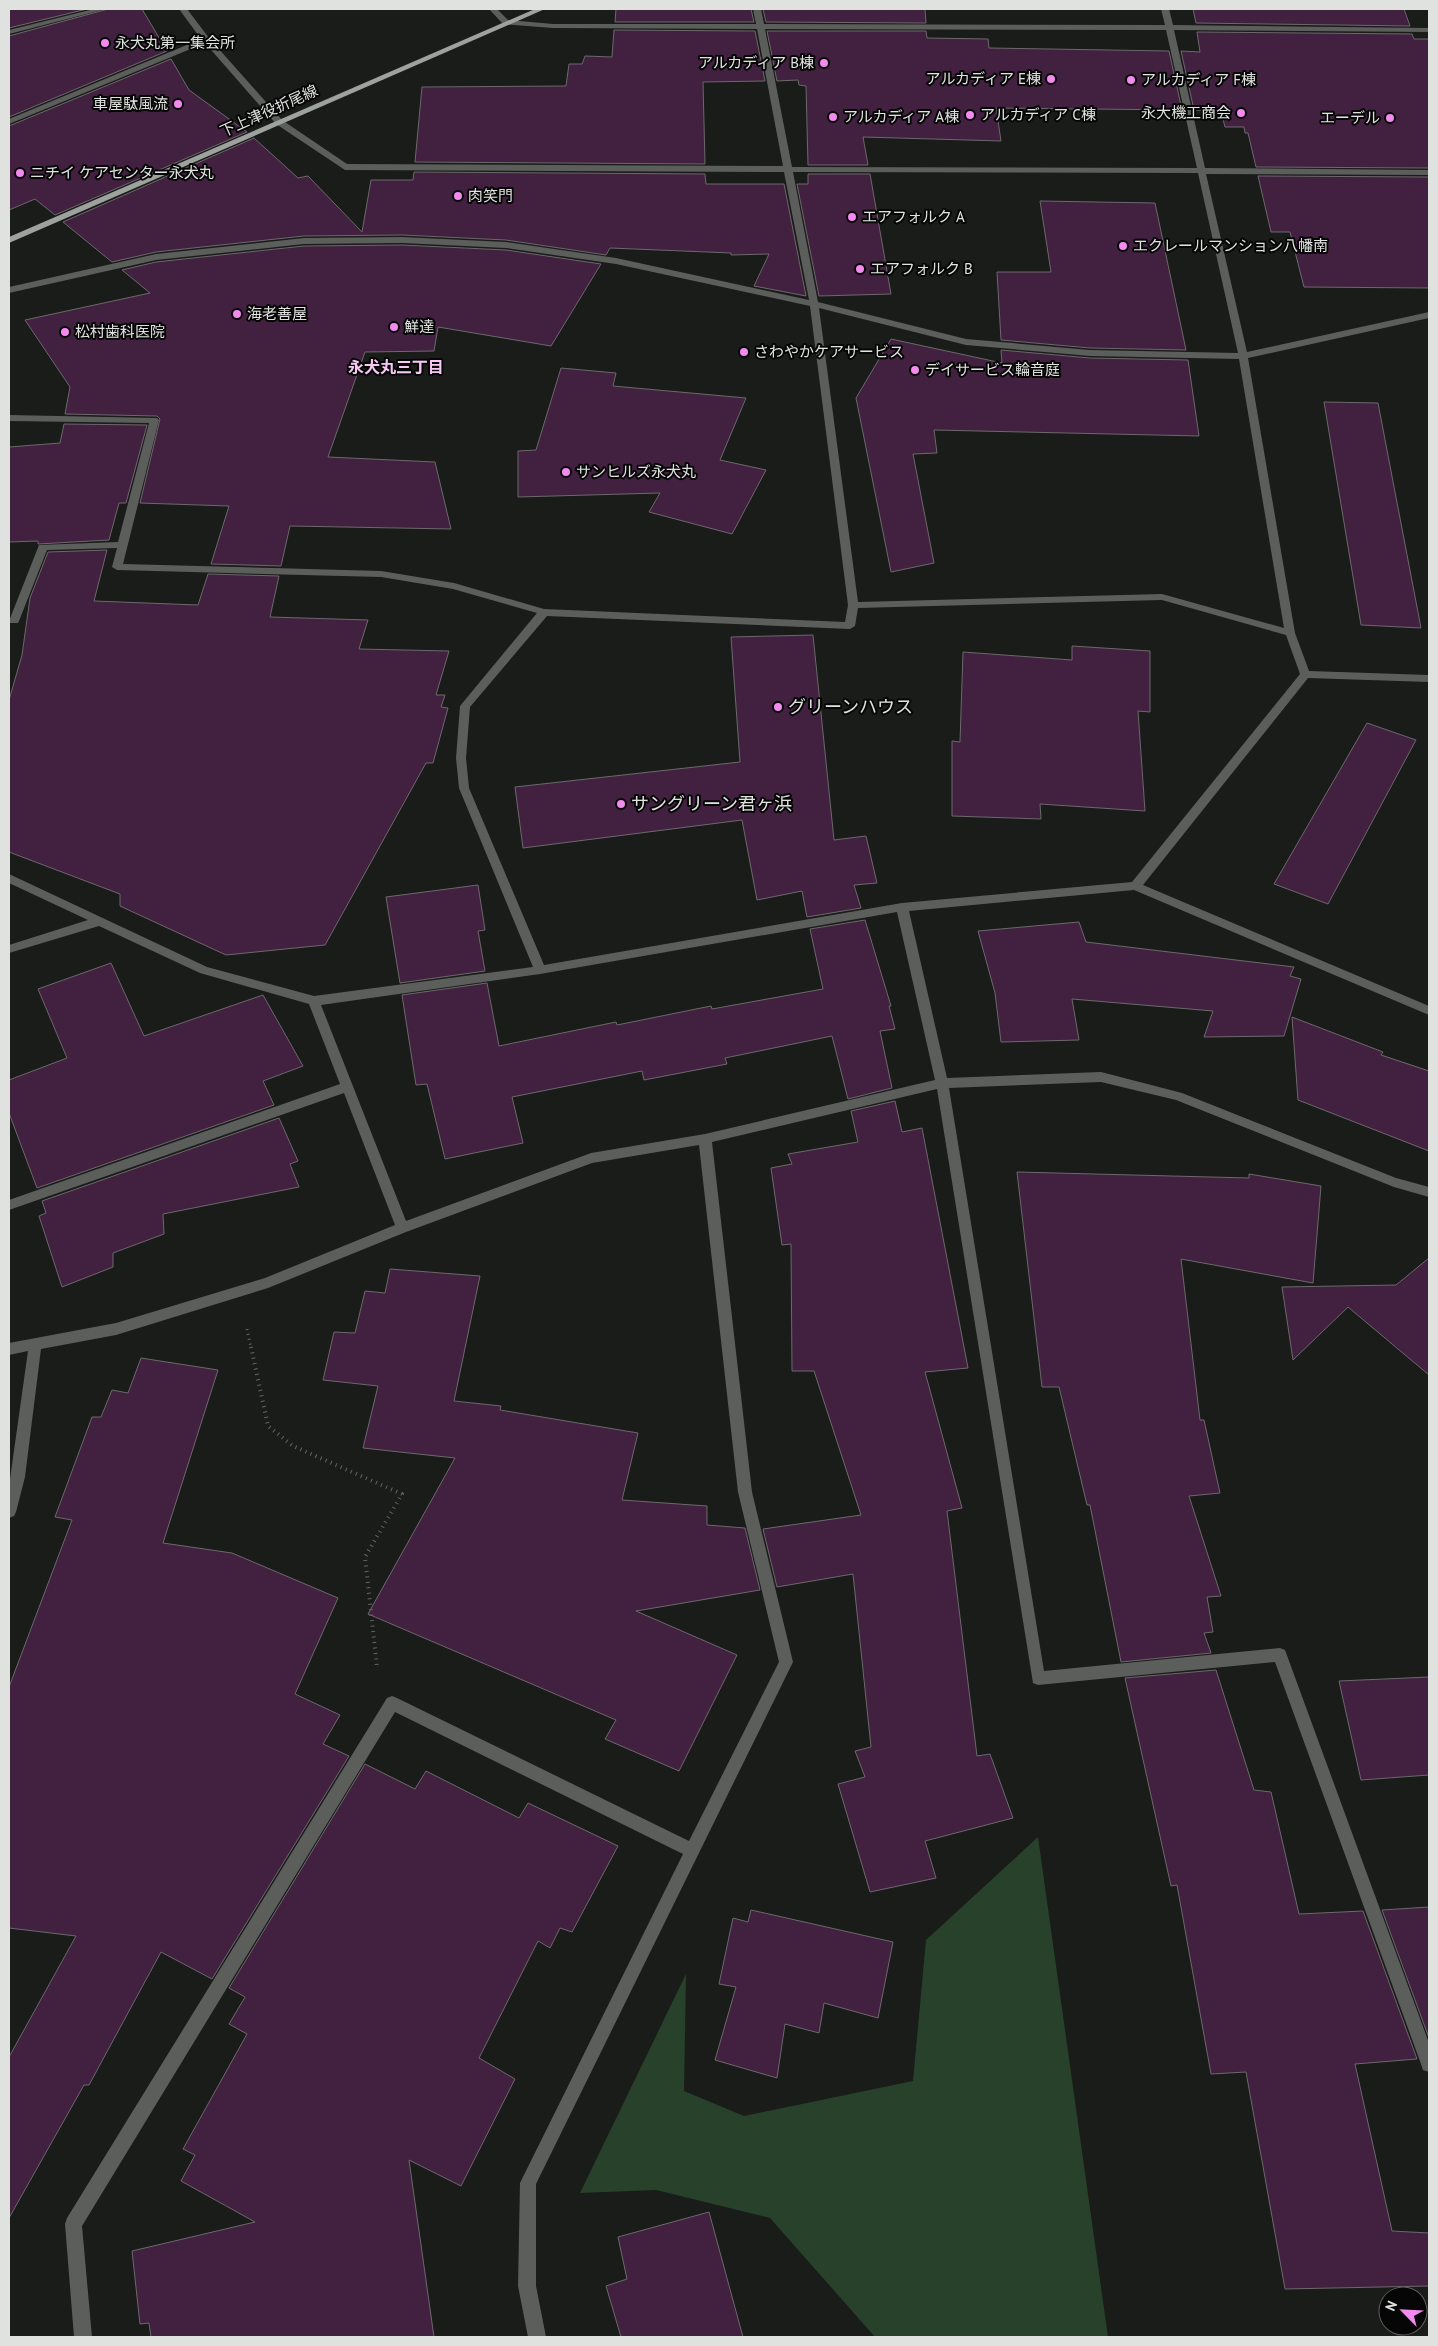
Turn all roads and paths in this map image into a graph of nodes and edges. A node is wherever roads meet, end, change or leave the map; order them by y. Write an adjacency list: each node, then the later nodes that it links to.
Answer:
1 (102, 9): 11 (street)
2 (183, 9): 12 (street)
3 (492, 9): 7 (street)
4 (541, 9): 7 (main road, 下上津役折尾線)
5 (757, 9): 8 (street)
6 (1165, 9): 9 (street)
7 (506, 22): 8 (street); 14 (main road, 下上津役折尾線)
8 (760, 28): 9 (street); 15 (street)
9 (1170, 29): 10 (street); 16 (street)
10 (1429, 30)
11 (9, 32)
12 (206, 40): 13 (street); 14 (street)
13 (9, 122)
14 (279, 122): 15 (street); 18 (main road, 下上津役折尾線)
15 (788, 169): 16 (street); 20 (street)
16 (1203, 170): 17 (street); 22 (street)
17 (1429, 172)
18 (9, 240)
19 (9, 290): 20 (street)
20 (814, 304): 22 (street); 25 (street)
21 (1429, 315): 22 (street)
22 (1243, 356): 28 (street)
23 (9, 418): 24 (street)
24 (123, 545): 26 (street); 27 (street)
25 (853, 605): 26 (street); 28 (street)
26 (544, 612): 36 (street)
27 (14, 621)
28 (1290, 633): 29 (street)
29 (1305, 674): 30 (street); 32 (street)
30 (1429, 679)
31 (9, 878): 34 (street)
32 (1135, 886): 33 (street); 38 (street)
33 (902, 907): 36 (street); 39 (street)
34 (100, 922): 35 (street); 37 (street)
35 (9, 949)
36 (540, 970): 37 (street)
37 (314, 1001): 40 (street)
38 (1429, 1010)
39 (942, 1083): 41 (street); 42 (street); 51 (street)
40 (347, 1087): 43 (street); 44 (street)
41 (705, 1139): 44 (street); 50 (street)
42 (1429, 1192)
43 (9, 1205)
44 (402, 1228): 45 (street)
45 (238, 1292): 46 (street); 49 (path)
46 (35, 1344): 47 (street); 48 (street)
47 (9, 1349)
48 (9, 1512)
49 (392, 1703): 50 (street); 52 (street)
50 (693, 1851): 53 (street)
51 (1429, 2064)
52 (83, 2337)
53 (537, 2337)

